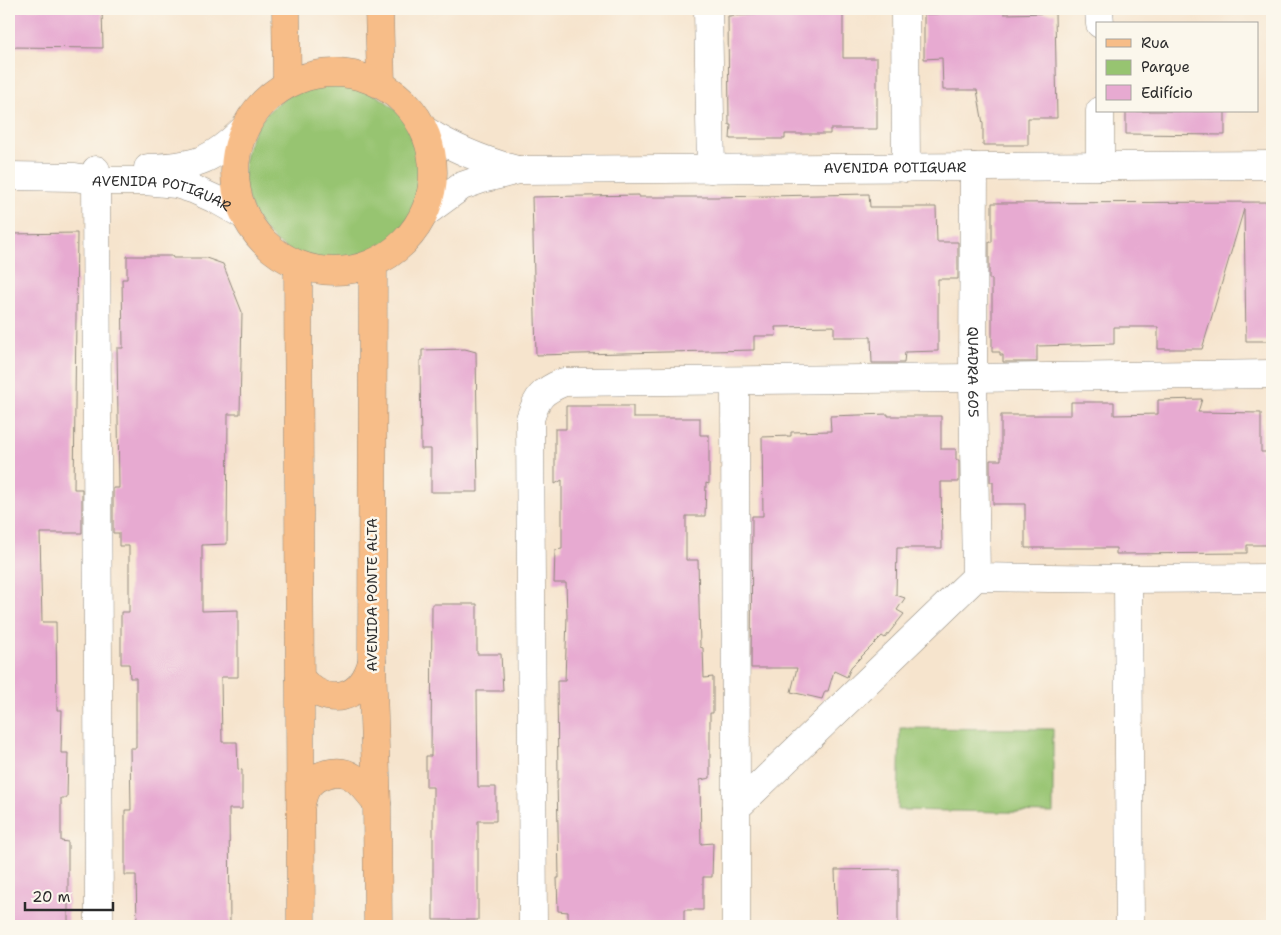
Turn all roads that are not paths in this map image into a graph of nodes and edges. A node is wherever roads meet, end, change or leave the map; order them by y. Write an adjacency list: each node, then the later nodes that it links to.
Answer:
1 (286, 9): 8 (main road)
2 (380, 9): 7 (main road)
3 (708, 9): 16 (street)
4 (905, 9): 15 (street)
5 (1100, 9): 6 (street)
6 (1100, 22)
7 (381, 83): 8 (main road, AVENIDA POTIGUAR); 11 (main road, AVENIDA POTIGUAR)
8 (287, 84): 10 (main road, AVENIDA POTIGUAR)
9 (1100, 112): 13 (street)
10 (244, 130): 19 (street, AVENIDA POTIGUAR); 21 (main road, AVENIDA POTIGUAR)
11 (426, 132): 17 (street, AVENIDA POTIGUAR); 20 (main road, AVENIDA POTIGUAR)
12 (1272, 165): 13 (street, AVENIDA POTIGUAR)
13 (1100, 166): 14 (street, AVENIDA POTIGUAR)
14 (974, 167): 15 (street, AVENIDA POTIGUAR); 25 (street, QUADRA 605)
15 (906, 168): 16 (street, AVENIDA POTIGUAR)
16 (711, 169): 17 (street, AVENIDA POTIGUAR)
17 (519, 170): 20 (street, AVENIDA POTIGUAR)
18 (9, 176): 19 (street, AVENIDA POTIGUAR)
19 (89, 176): 21 (street, AVENIDA POTIGUAR); 35 (street)
20 (425, 213): 22 (main road, AVENIDA POTIGUAR)
21 (245, 216): 23 (main road, AVENIDA POTIGUAR)
22 (373, 264): 23 (main road, AVENIDA POTIGUAR); 30 (main road, AVENIDA PONTE ALTA)
23 (298, 265): 31 (main road)
24 (1272, 374): 25 (street)
25 (973, 378): 26 (street); 27 (street, QUADRA 605)
26 (734, 381): 34 (street); 38 (street)
27 (976, 578): 29 (street); 34 (street)
28 (1272, 578): 29 (street)
29 (1128, 579): 40 (street)
30 (372, 662): 31 (main road); 32 (main road, AVENIDA PONTE ALTA)
31 (300, 678): 33 (main road)
32 (377, 803): 33 (main road); 37 (main road, AVENIDA PONTE ALTA)
33 (300, 804): 36 (main road)
34 (736, 808): 39 (street)
35 (99, 926)
36 (301, 926)
37 (378, 926)
38 (533, 926)
39 (736, 926)
40 (1130, 926)

